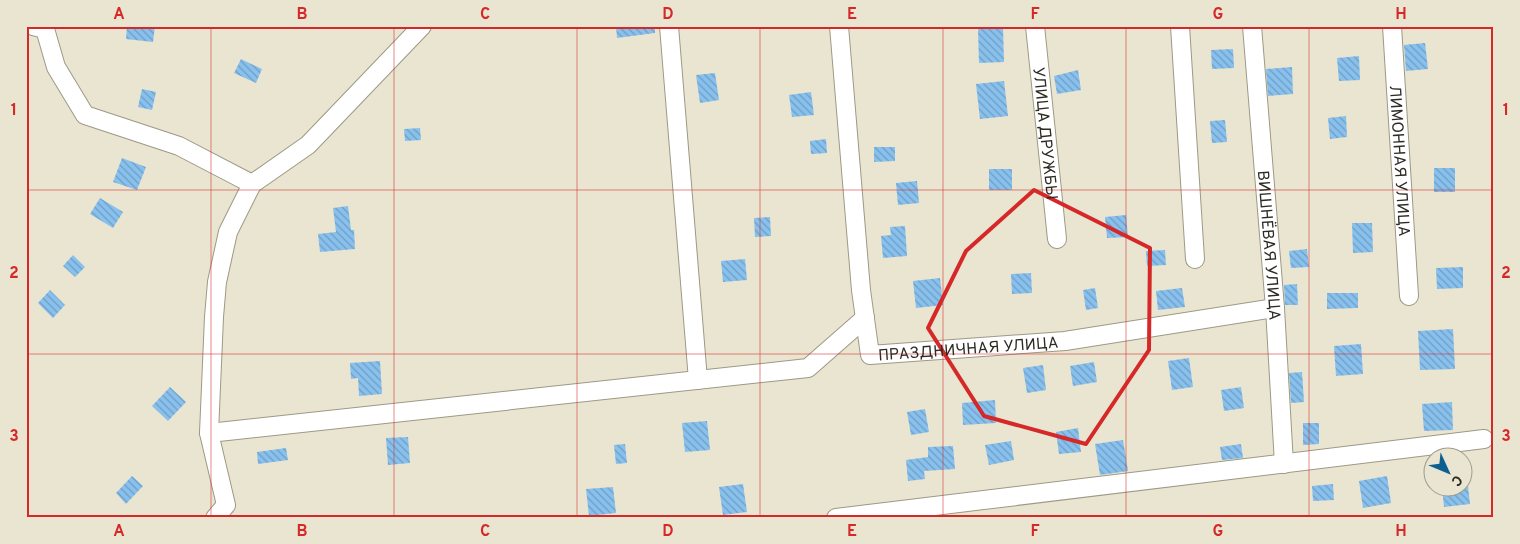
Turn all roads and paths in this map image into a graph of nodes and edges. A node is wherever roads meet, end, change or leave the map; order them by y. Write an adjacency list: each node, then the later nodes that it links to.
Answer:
1 (33, 26): 9 (street)
2 (422, 26): 9 (street)
3 (669, 26): 15 (street)
4 (839, 26): 14 (street, ПРАЗДНИЧНАЯ УЛИЦА)
5 (1035, 26): 10 (street, УЛИЦА ДРУЖБЫ)
6 (1180, 26): 11 (street)
7 (1252, 26): 13 (street, ВИШНЁВАЯ УЛИЦА)
8 (1392, 26): 12 (street, ЛИМОННАЯ УЛИЦА)
9 (252, 184): 16 (street)
10 (1057, 239)
11 (1195, 259)
12 (1409, 296)
13 (1275, 308): 14 (street, ПРАЗДНИЧНАЯ УЛИЦА); 18 (street, ВИШНЁВАЯ УЛИЦА)
14 (865, 318): 15 (street)
15 (698, 380): 16 (street)
16 (209, 433): 19 (street)
17 (1484, 439): 18 (street)
18 (1284, 464): 20 (street)
19 (225, 513)
20 (836, 518)

